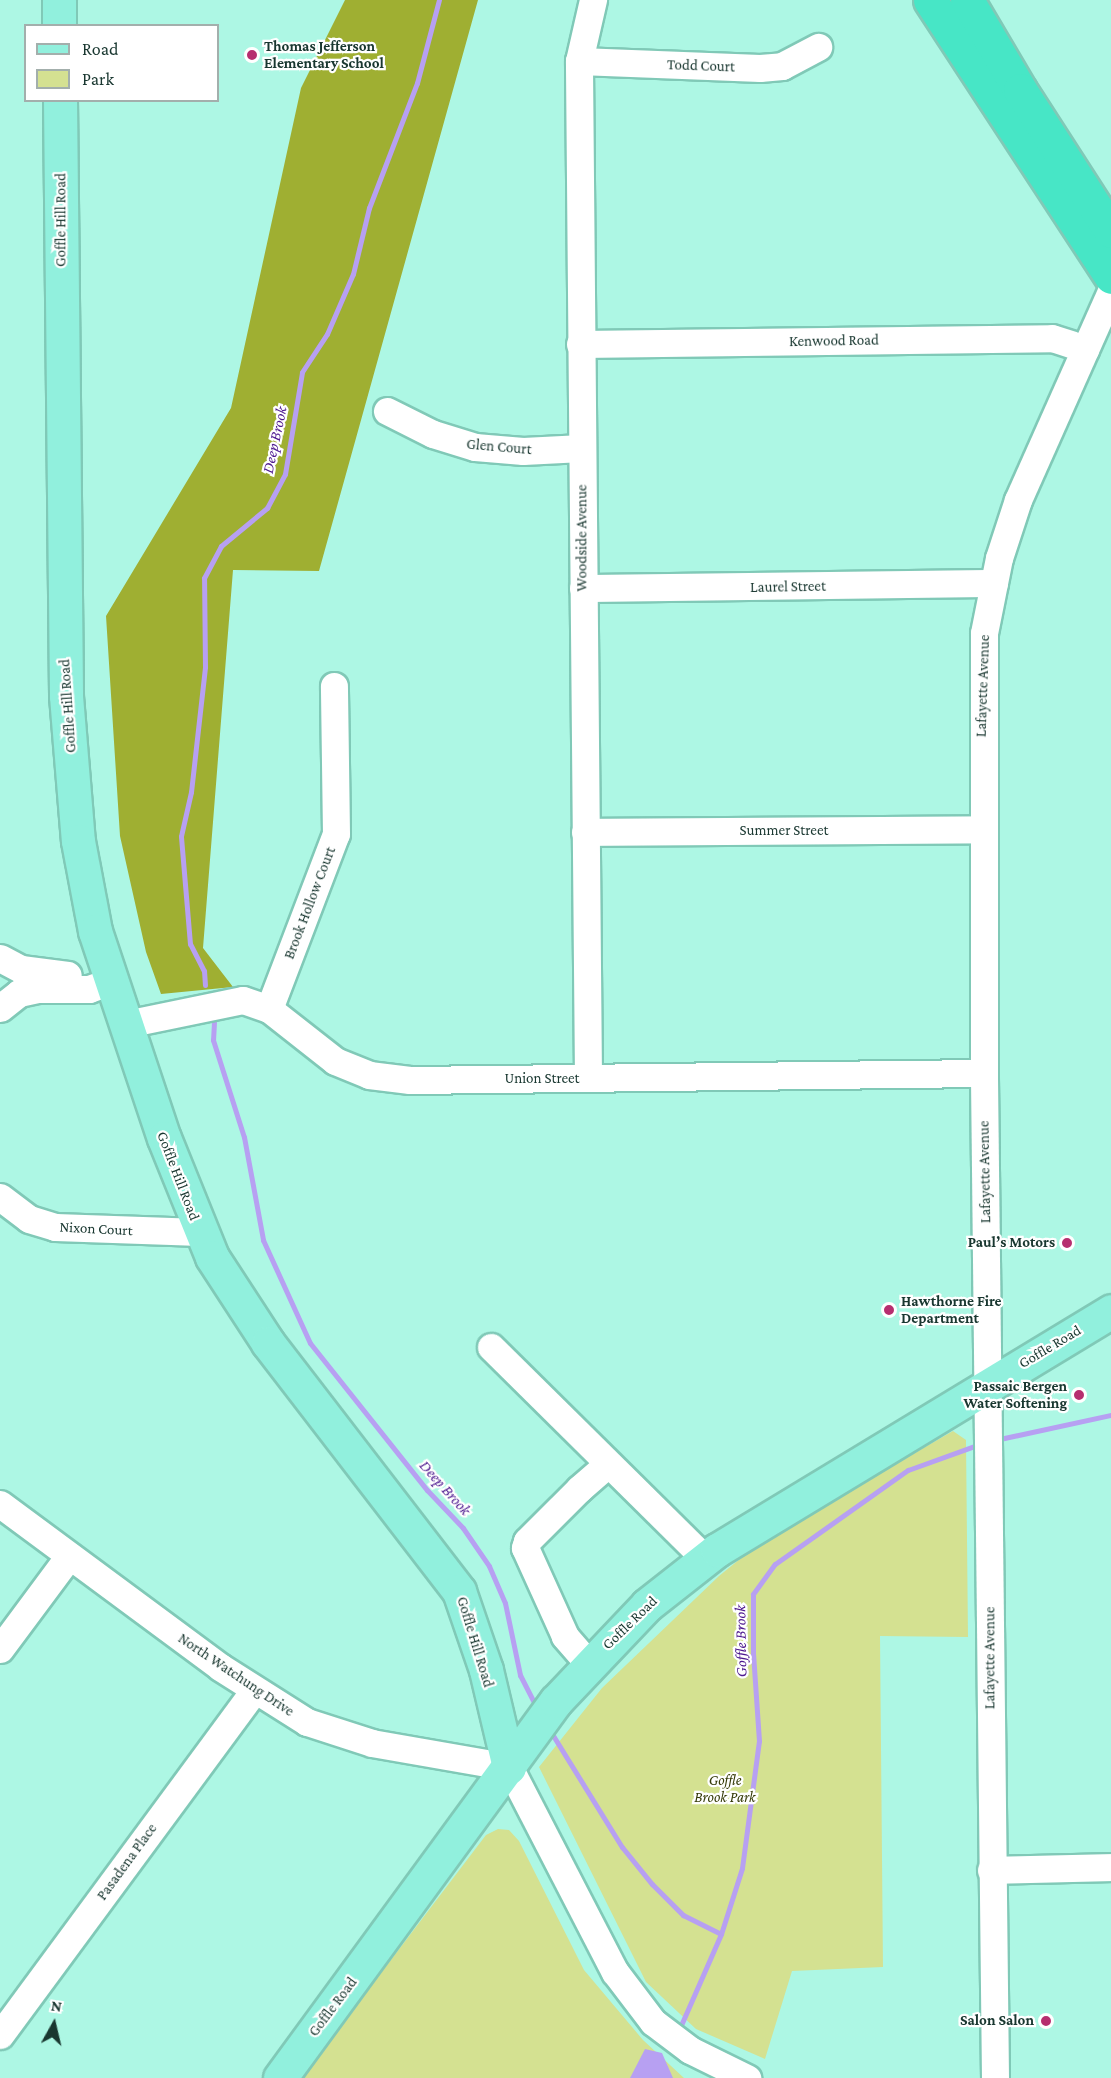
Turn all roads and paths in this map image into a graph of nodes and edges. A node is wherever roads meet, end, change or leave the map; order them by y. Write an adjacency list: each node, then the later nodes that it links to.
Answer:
1 (59, 0): 5 (main road)
2 (593, 0): 7 (street, Woodside Avenue)
3 (930, 0): 9 (highway)
4 (967, 0): 9 (highway)
5 (59, 24)
6 (818, 47): 7 (street, Todd Court)
7 (579, 62): 11 (street, Woodside Avenue)
8 (60, 102): 21 (main road, Goffle Hill Road)
9 (1106, 254)
10 (1111, 291): 12 (street, Lafayette Avenue)
11 (580, 344): 12 (street, Kenwood Road); 14 (street, Woodside Avenue)
12 (1085, 350): 15 (street, Lafayette Avenue)
13 (387, 411): 14 (street, Glen Court)
14 (582, 448): 16 (street, Woodside Avenue)
15 (994, 583): 16 (street, Laurel Street); 18 (street, Lafayette Avenue)
16 (582, 588): 19 (street, Woodside Avenue)
17 (334, 686): 23 (street, Brook Hollow Court)
18 (983, 829): 19 (street, Summer Street); 25 (street, Lafayette Avenue)
19 (585, 832): 26 (street, Woodside Avenue)
20 (0, 958): 21 (street)
21 (111, 981): 22 (street); 24 (main road, Goffle Hill Road)
22 (0, 1008)
23 (269, 1009): 24 (street, Union Street); 26 (street, Union Street)
24 (126, 1024): 28 (main road, Goffle Hill Road)
25 (984, 1073): 26 (street, Union Street); 31 (street, Lafayette Avenue)
26 (588, 1078)
27 (0, 1197): 28 (street, Nixon Court)
28 (200, 1232): 39 (main road, Goffle Hill Road)
29 (1111, 1311): 31 (main road, Goffle Road)
30 (491, 1347): 32 (street)
31 (988, 1384): 35 (main road, Goffle Road); 41 (street, Lafayette Avenue)
32 (608, 1464): 35 (street); 37 (street)
33 (0, 1504): 34 (street, North Watchung Drive)
34 (69, 1556): 36 (street); 38 (street, North Watchung Drive)
35 (705, 1559): 37 (main road, Goffle Road)
36 (0, 1649)
37 (588, 1664): 39 (main road, Goffle Road)
38 (254, 1690): 39 (street, North Watchung Drive); 42 (street, Pasadena Place)
39 (509, 1767): 43 (main road, Goffle Road); 44 (street, Goffle Hill Road)
40 (1111, 1868): 41 (street)
41 (991, 1870): 45 (street, Lafayette Avenue)
42 (0, 2035)
43 (280, 2078)
44 (747, 2078)
45 (995, 2078)

